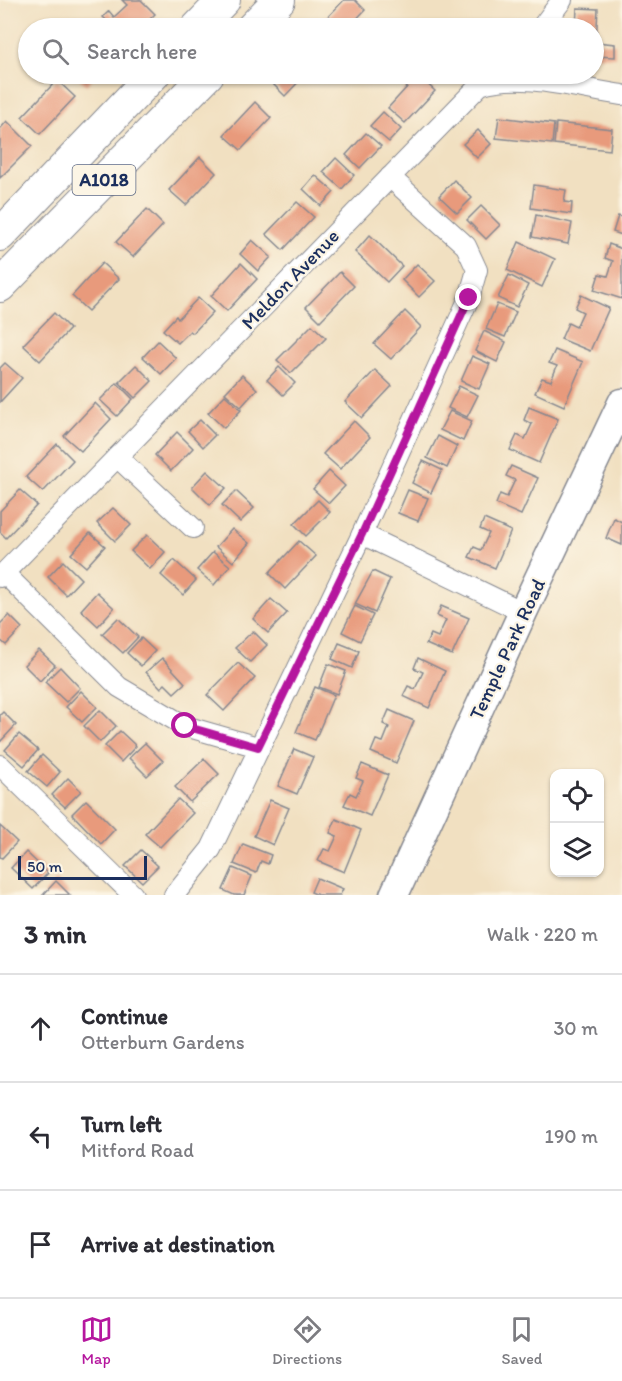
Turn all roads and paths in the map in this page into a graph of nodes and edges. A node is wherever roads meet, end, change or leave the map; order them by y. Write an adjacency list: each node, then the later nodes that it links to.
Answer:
1 (224, 0): 4 (main road)
2 (279, 0): 5 (main road)
3 (562, 0): 6 (street)
4 (207, 18)
5 (262, 18)
6 (548, 18)
7 (144, 84): 13 (main road, A1018)
8 (198, 84): 14 (main road, A1018)
9 (483, 84): 12 (street, Meldon Avenue)
10 (565, 84): 11 (street, Meldon Avenue)
11 (622, 95)
12 (390, 177): 16 (street, Meldon Avenue); 18 (street)
13 (0, 235)
14 (0, 286)
15 (621, 407): 20 (street, Temple Park Road)
16 (117, 457): 17 (street); 19 (street, Meldon Avenue)
17 (193, 528)
18 (362, 534): 20 (street); 21 (street)
19 (2, 575): 21 (street)
20 (523, 612): 25 (street, Temple Park Road)
21 (258, 747): 24 (street)
22 (0, 765): 23 (street)
23 (133, 895)
24 (174, 895)
25 (394, 895)

